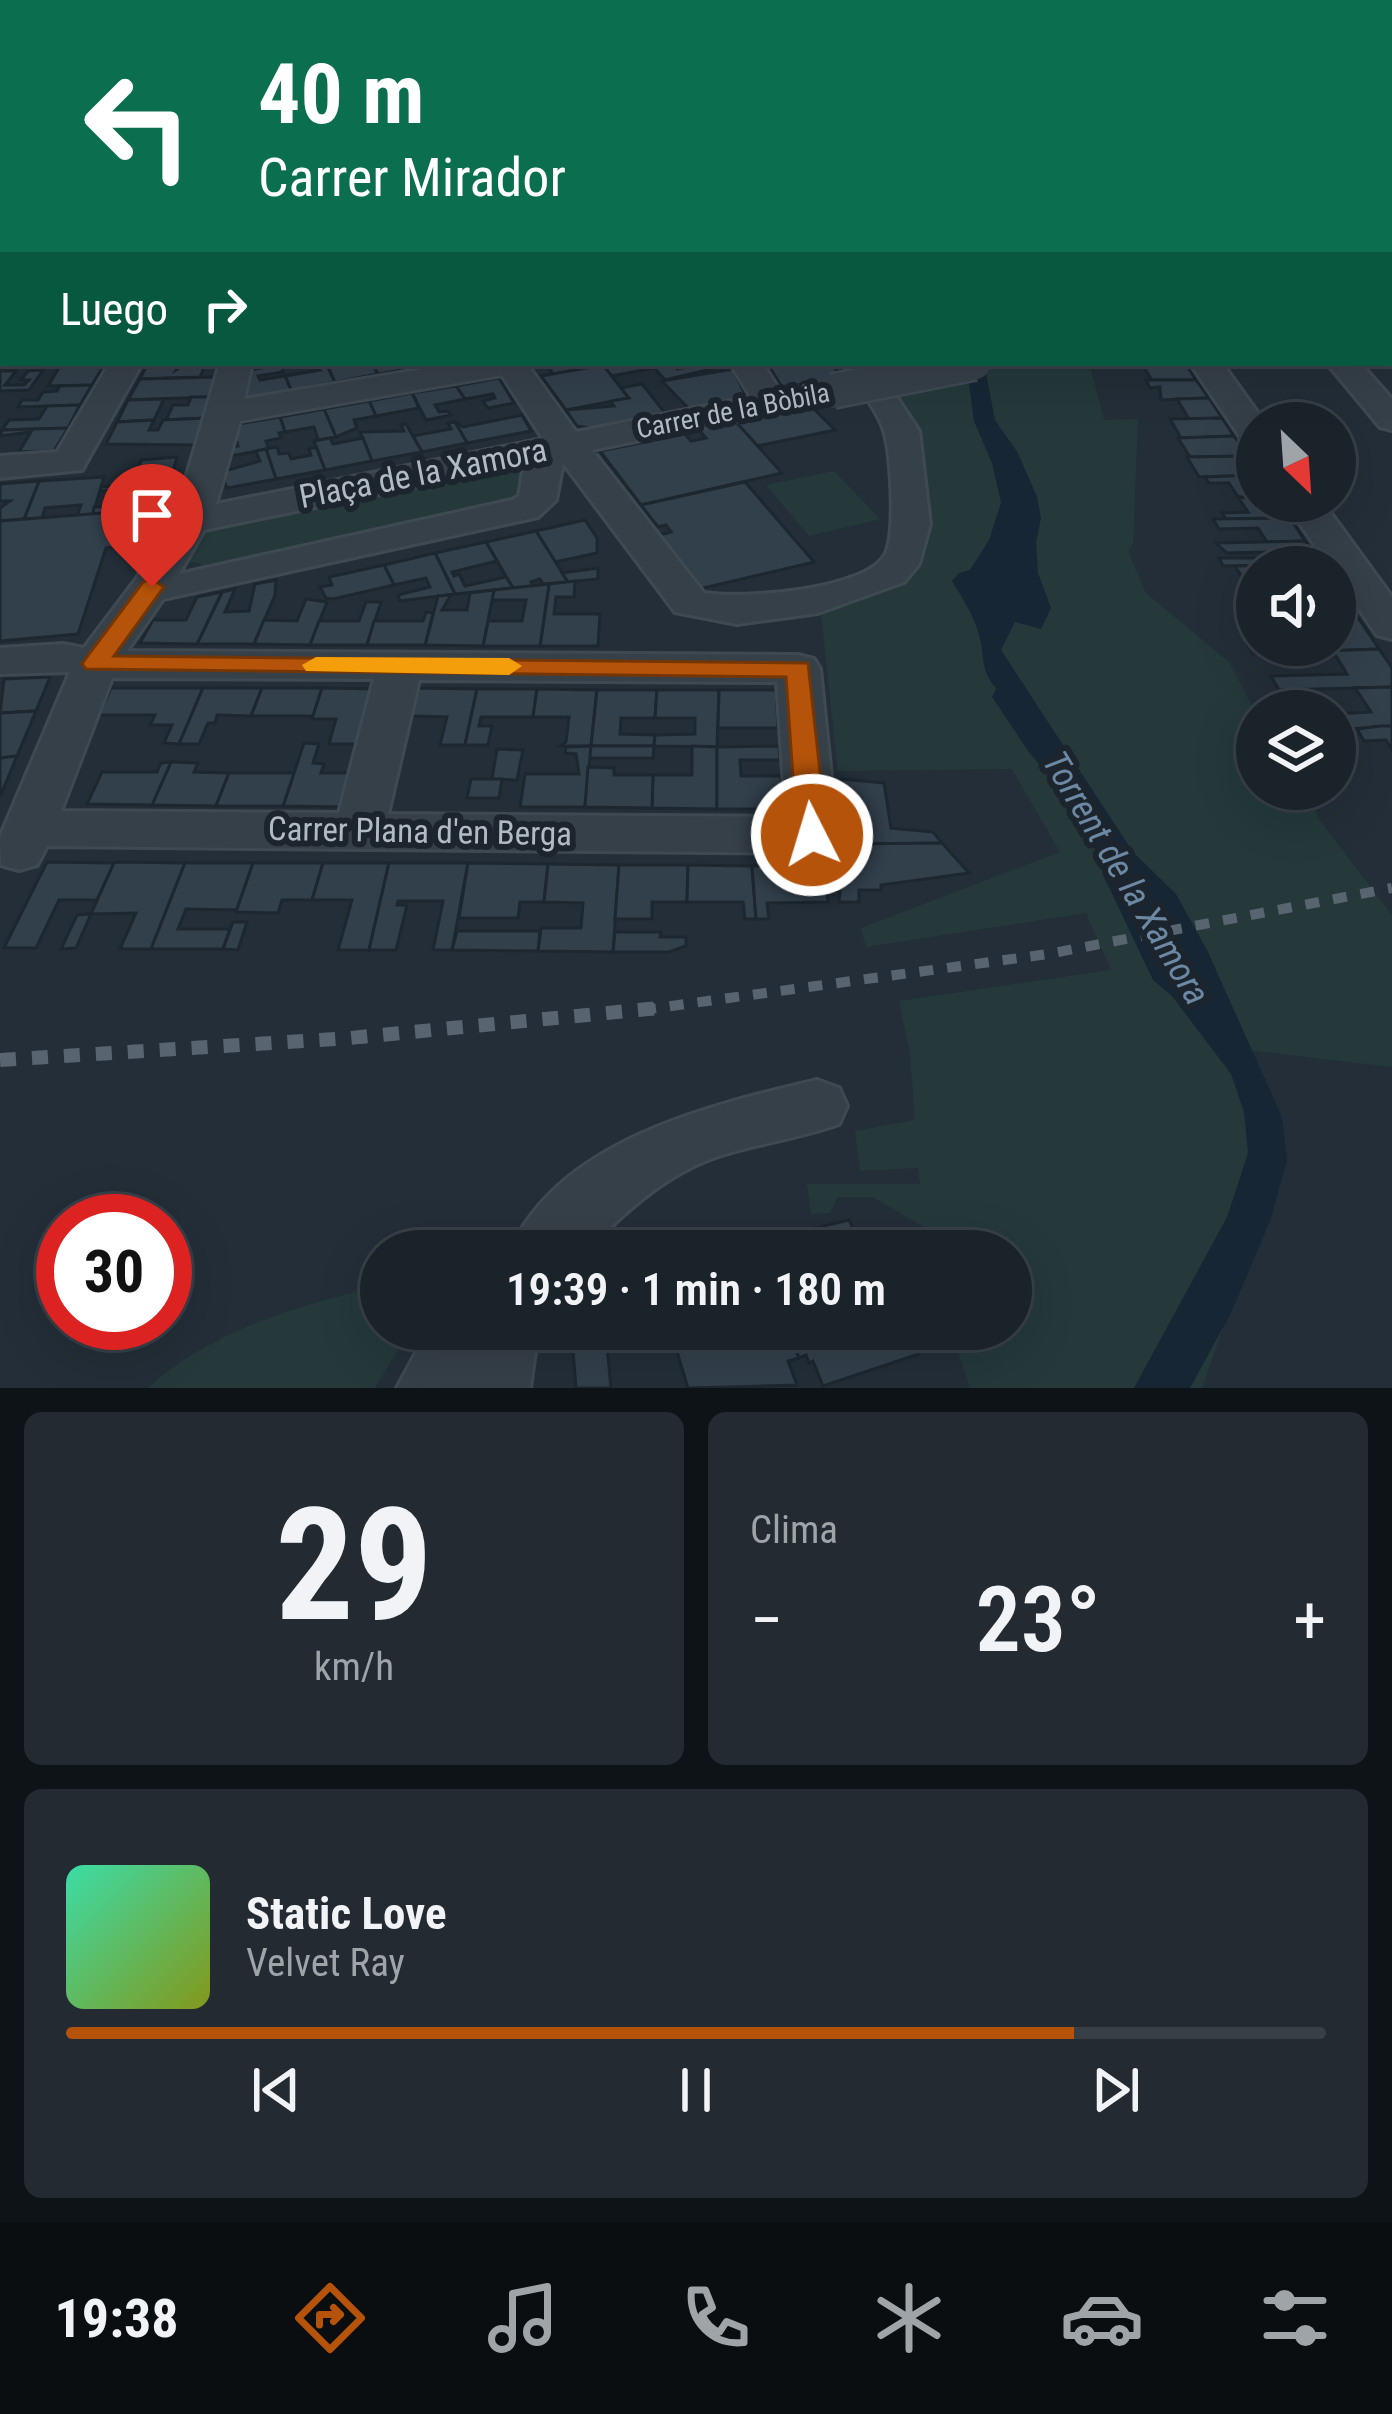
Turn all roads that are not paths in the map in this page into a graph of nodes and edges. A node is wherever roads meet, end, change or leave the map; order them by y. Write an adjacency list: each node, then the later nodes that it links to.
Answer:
1 (124, 366): 15 (street)
2 (235, 366): 12 (street)
3 (494, 366): 12 (street)
4 (513, 366): 14 (street)
5 (748, 366): 10 (street)
6 (860, 366): 14 (street)
7 (959, 366): 10 (street, Carrer de la Bòbila, bridge)
8 (1208, 366): 11 (street)
9 (1346, 366): 13 (street)
10 (772, 403): 14 (street, Carrer de la Bòbila)
11 (1236, 406)
12 (224, 413): 16 (street)
13 (1392, 420)
14 (562, 445): 16 (street, Plaça de la Xamora); 18 (street, Plaça de la Xamora)
15 (0, 467)
16 (190, 521): 18 (street)
17 (1320, 522): 19 (street)
18 (152, 587): 21 (street, Carrer Plana d'en Berga)
19 (1384, 604)
20 (0, 661): 21 (street)
21 (95, 664): 22 (street); 23 (street, Carrer Plana d'en Berga)
22 (400, 666): 23 (street); 23 (street, Carrer Plana d'en Berga)
23 (358, 831)
24 (817, 1106): 25 (street)
25 (561, 1230)
26 (457, 1350): 28 (street)
27 (499, 1350): 29 (street)
28 (433, 1388)
29 (494, 1388)

